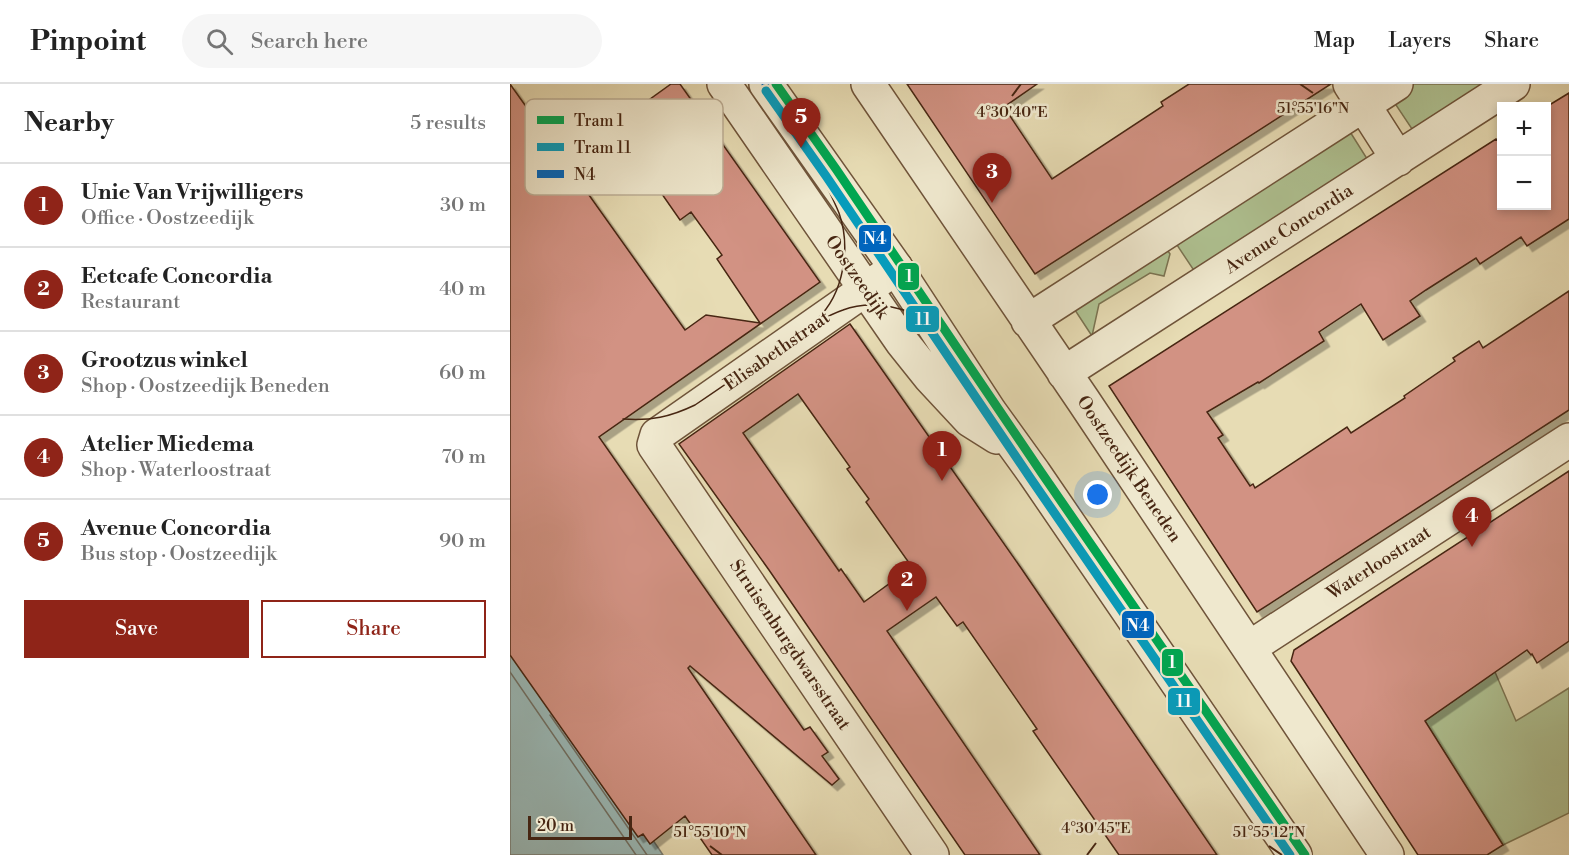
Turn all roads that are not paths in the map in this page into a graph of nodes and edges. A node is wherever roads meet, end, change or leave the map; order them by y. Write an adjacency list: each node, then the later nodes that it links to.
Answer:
1 (724, 84): 9 (street, Oostzeedijk)
2 (766, 84): 8 (street, Oostzeedijk)
3 (868, 84): 10 (street, Oostzeedijk Beneden)
4 (1396, 84): 6 (street)
5 (1513, 84): 7 (street, Avenue Concordia)
6 (1356, 95): 7 (street); 10 (street)
7 (1398, 159): 11 (street, Avenue Concordia)
8 (896, 268): 9 (street, Elisabethstraat); 14 (street, Oostzeedijk)
9 (866, 290): 12 (street, Elisabethstraat); 14 (street, Oostzeedijk)
10 (1028, 321): 11 (street, Oostzeedijk Beneden)
11 (1064, 373): 15 (street, Oostzeedijk Beneden)
12 (657, 435): 16 (street, Struisenburgdwarsstraat)
13 (1569, 440): 15 (street, Waterloostraat)
14 (1014, 446): 17 (street, Oostzeedijk)
15 (1249, 648): 18 (street, Oostzeedijk Beneden)
16 (932, 855)
17 (1295, 855)
18 (1388, 855)

